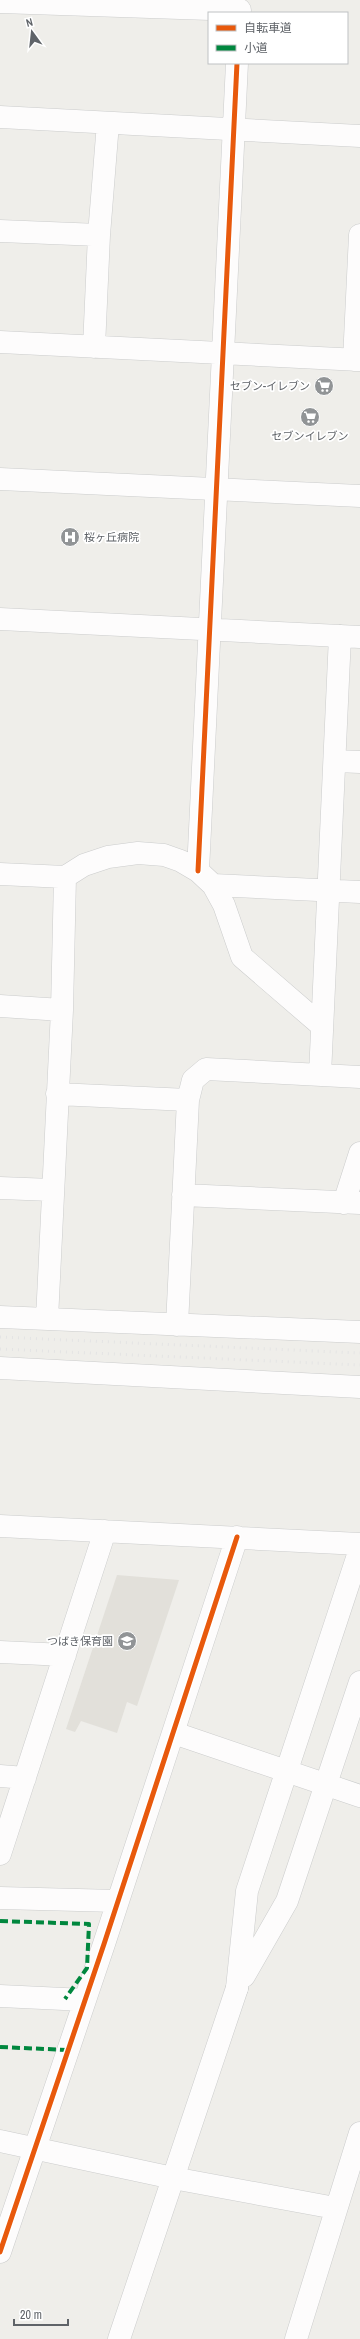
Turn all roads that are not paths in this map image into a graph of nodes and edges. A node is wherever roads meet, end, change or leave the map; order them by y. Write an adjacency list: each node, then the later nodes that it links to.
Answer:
1 (0, 2): 2 (street)
2 (240, 8)
3 (238, 64): 6 (street)
4 (0, 117): 5 (street)
5 (108, 122): 6 (street); 9 (street)
6 (234, 129): 7 (street); 13 (street)
7 (360, 136)
8 (0, 231): 9 (street)
9 (98, 235): 12 (street)
10 (360, 244): 14 (street)
11 (0, 342): 12 (street)
12 (94, 347): 13 (street)
13 (223, 353): 14 (street); 16 (street)
14 (357, 360)
15 (0, 479): 16 (street)
16 (216, 490): 17 (street); 19 (street)
17 (360, 496)
18 (0, 619): 19 (street)
19 (210, 629): 20 (street); 25 (street)
20 (350, 637): 21 (street)
21 (336, 761): 22 (street); 26 (street)
22 (360, 762)
23 (0, 874): 24 (street)
24 (65, 877): 25 (street); 29 (street)
25 (206, 878): 26 (street); 30 (street)
26 (329, 891): 27 (street); 30 (street)
27 (360, 892)
28 (0, 1006): 29 (street)
29 (62, 1010): 33 (street)
30 (322, 1026): 31 (street)
31 (320, 1075): 32 (street); 34 (street)
32 (360, 1077)
33 (57, 1094): 34 (street); 37 (street)
34 (188, 1100): 38 (street)
35 (360, 1152): 39 (street)
36 (0, 1188): 37 (street)
37 (52, 1190): 41 (street)
38 (183, 1195): 39 (street); 42 (street)
39 (352, 1203)
40 (0, 1317): 41 (street)
41 (47, 1319): 42 (street)
42 (177, 1325): 43 (street)
43 (360, 1332)
44 (0, 1368): 45 (street)
45 (360, 1387)
46 (0, 1526): 47 (street)
47 (105, 1531): 48 (street); 52 (street)
48 (237, 1537): 49 (street); 54 (street)
49 (360, 1544)
50 (360, 1549): 55 (street)
51 (0, 1652): 52 (street)
52 (65, 1655): 57 (street)
53 (360, 1682): 58 (street)
54 (174, 1733): 55 (street); 62 (street)
55 (286, 1772): 58 (street); 63 (street)
56 (0, 1776): 57 (street)
57 (25, 1778): 60 (street)
58 (326, 1785): 59 (street); 63 (street)
59 (360, 1796)
60 (0, 1854)
61 (0, 1898): 62 (street)
62 (118, 1901): 65 (street)
63 (237, 1988): 69 (street)
64 (0, 1996): 65 (street)
65 (85, 2000): 68 (street)
66 (360, 2133): 70 (street)
67 (0, 2141): 68 (street)
68 (34, 2148): 69 (street); 71 (street)
69 (173, 2178): 70 (street); 72 (street)
70 (335, 2208): 73 (street)
71 (0, 2252)
72 (119, 2339)
73 (296, 2339)

